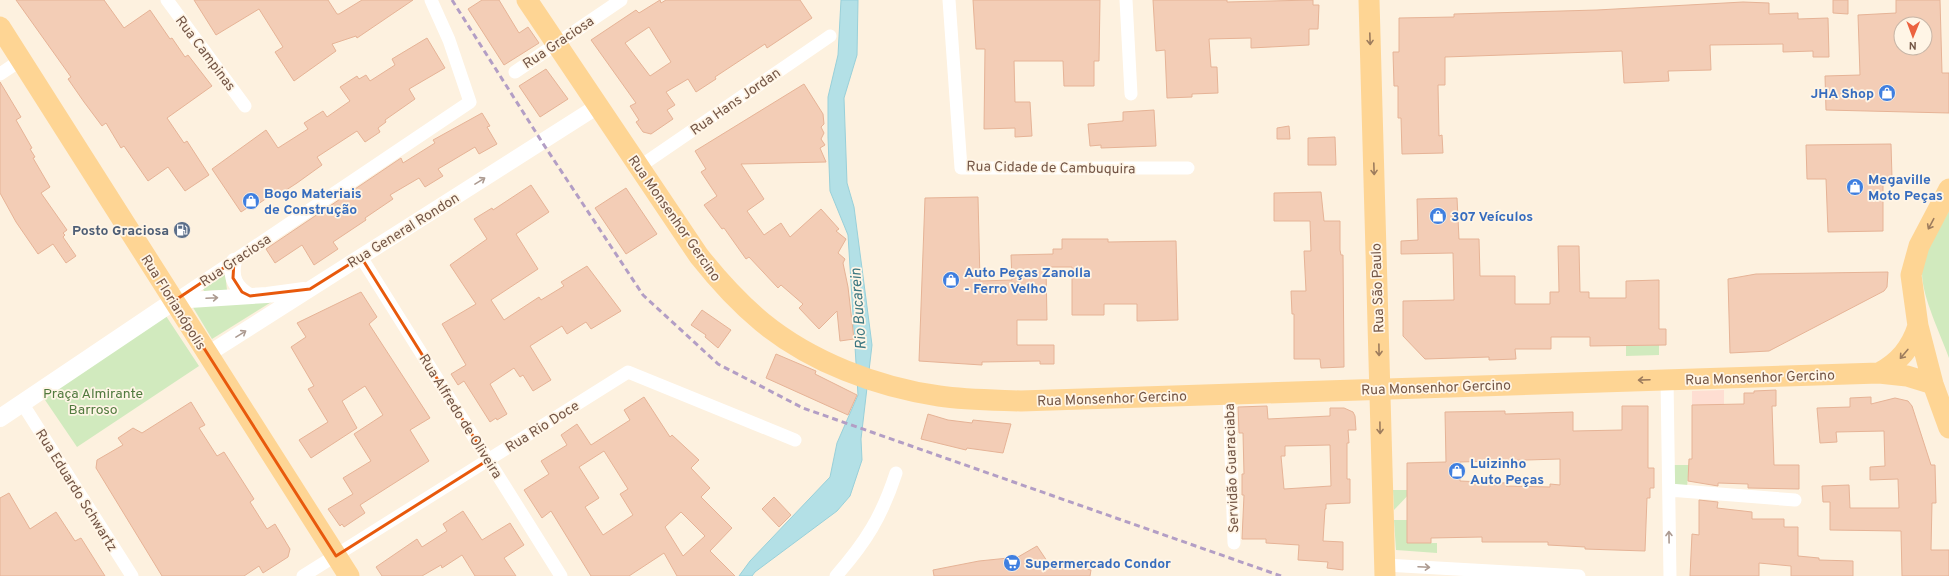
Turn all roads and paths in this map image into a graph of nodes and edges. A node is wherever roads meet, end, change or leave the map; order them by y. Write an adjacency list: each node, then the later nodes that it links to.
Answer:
1 (167, 0): 15 (street, Rua Campinas)
2 (431, 0): 21 (street, Rua Graciosa)
3 (527, 0): 10 (main road, Rua Monsenhor Gercino)
4 (621, 0): 10 (street, Rua Graciosa)
5 (949, 0): 18 (street, Rua Cidade de Cambuquira)
6 (1126, 0): 14 (street)
7 (1369, 0): 30 (main road, Rua São Paulo, one-way to 30)
8 (0, 27): 11 (main road, Rua Florianópolis)
9 (830, 36): 17 (street, Rua Hans Jordan)
10 (556, 44): 12 (street, Rua Graciosa); 16 (main road, Rua Monsenhor Gercino)
11 (21, 60): 13 (street); 24 (main road, Rua Florianópolis)
12 (515, 72)
13 (0, 74)
14 (1132, 94)
15 (245, 106)
16 (598, 106): 17 (main road, Rua Monsenhor Gercino); 20 (street, Rua General Rondon, one-way to 16)
17 (640, 167): 31 (main road, Rua Monsenhor Gercino)
18 (1188, 168)
19 (1949, 189): 25 (main road, one-way to 25)
20 (361, 257): 22 (street, Rua General Rondon); 36 (street, Rua Alfredo de Oliveira)
21 (234, 261): 23 (street); 24 (street, Rua Graciosa)
22 (310, 289): 23 (street); 26 (street, Rua General Rondon, one-way to 22)
23 (250, 296): 24 (street, one-way to 23)
24 (174, 301): 26 (main road, Rua Florianópolis); 32 (main road, Rua Graciosa)
25 (1918, 326): 27 (main road, one-way to 27); 29 (main road)
26 (208, 354): 41 (main road, Rua Florianópolis)
27 (1879, 373): 28 (main road, Rua Monsenhor Gercino); 29 (main road, Rua Monsenhor Gercino)
28 (1667, 380): 30 (main road, Rua Monsenhor Gercino, one-way to 30); 38 (street)
29 (1933, 384): 34 (main road)
30 (1380, 389): 31 (main road, Rua Monsenhor Gercino); 42 (main road, Rua São Paulo, one-way to 42)
31 (1228, 394): 40 (street, Servidão Guaraciaba)
32 (22, 403): 33 (main road, Rua Graciosa); 43 (street, Rua Eduardo Schwartz)
33 (0, 418)
34 (1949, 428)
35 (795, 440): 36 (street, Rua Rio Doce)
36 (488, 460): 41 (street, Rua Rio Doce); 46 (street, Rua Alfredo de Oliveira)
37 (896, 473): 47 (street)
38 (1669, 490): 39 (street); 49 (street, one-way to 38)
39 (1795, 500)
40 (1234, 543)
41 (336, 556): 44 (street, Rua Rio Doce); 45 (main road, Rua Florianópolis)
42 (1385, 570): 48 (street, one-way to 48)
43 (132, 576)
44 (303, 576)
45 (349, 576)
46 (561, 576)
47 (836, 576)
48 (1579, 576)
49 (1670, 576)

